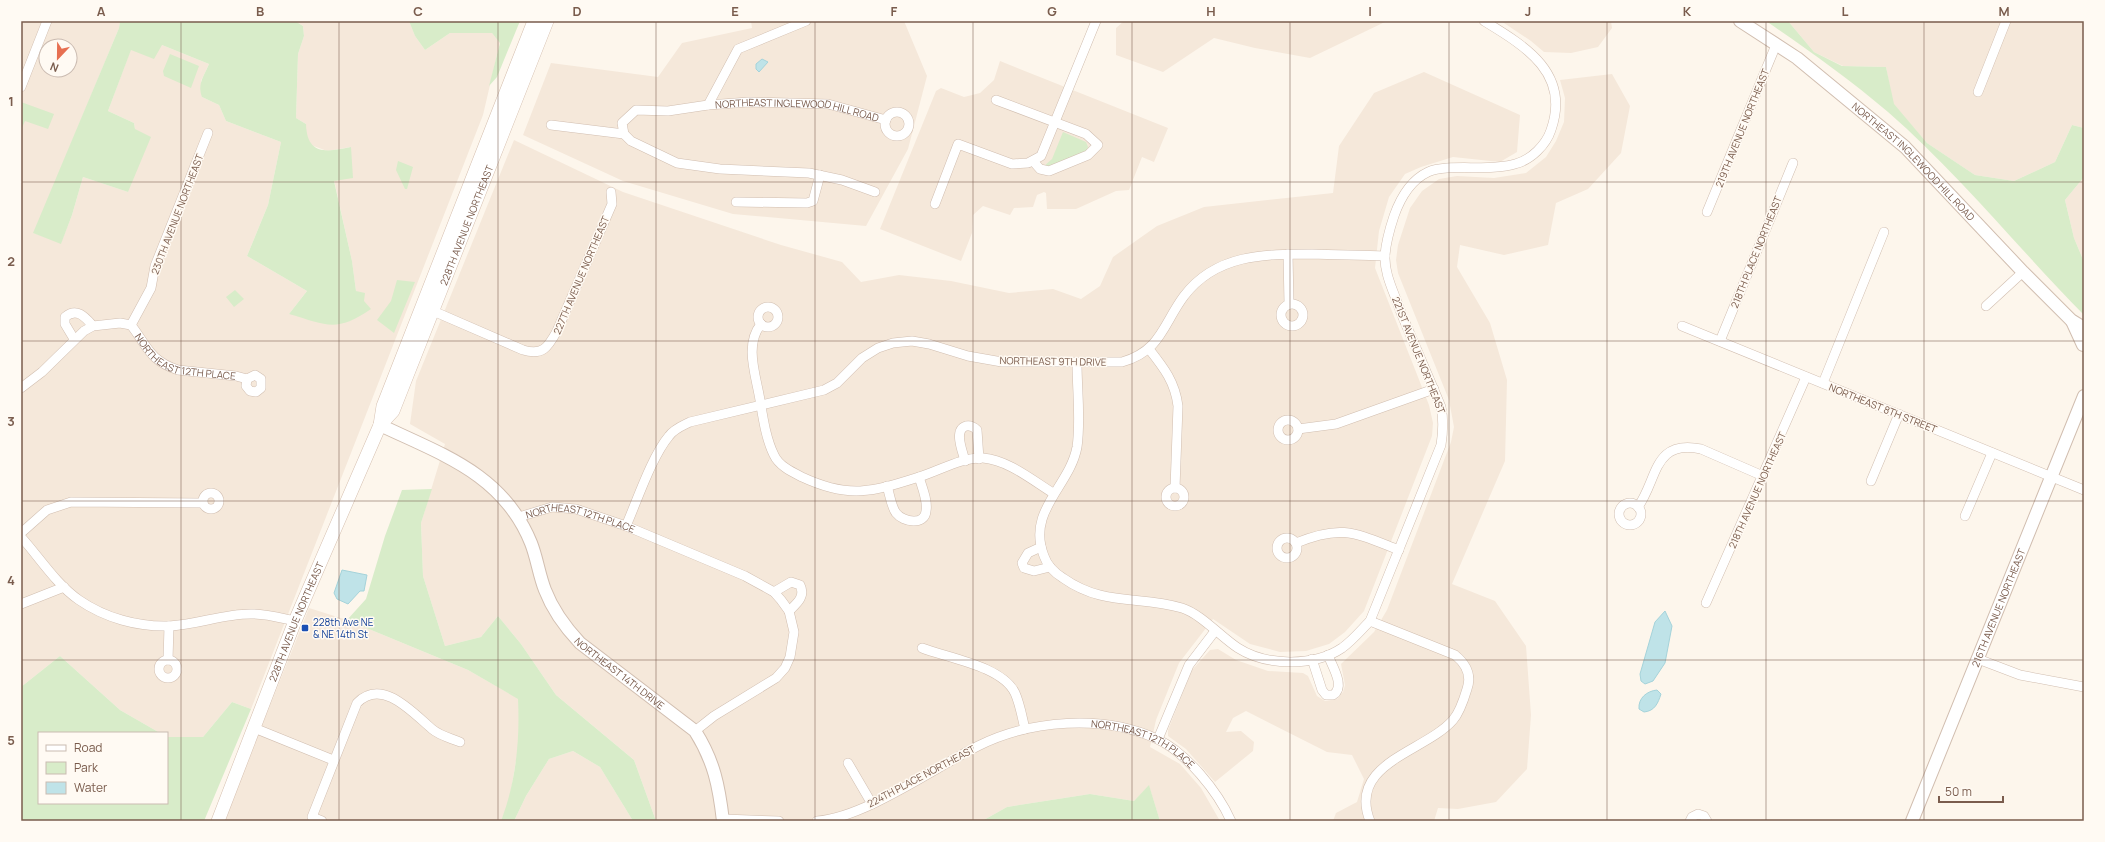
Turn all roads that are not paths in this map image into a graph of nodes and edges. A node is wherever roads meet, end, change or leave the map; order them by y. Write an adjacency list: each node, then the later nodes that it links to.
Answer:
1 (47, 21): 10 (street)
2 (534, 21): 14 (main road, 228TH AVENUE NORTHEAST)
3 (547, 21): 22 (main road, 228TH AVENUE NORTHEAST)
4 (806, 21): 13 (street)
5 (1096, 21): 16 (street)
6 (1484, 21): 31 (street, 221ST AVENUE NORTHEAST)
7 (1740, 21): 9 (street, NORTHEAST INGLEWOOD HILL ROAD)
8 (2006, 21): 11 (street)
9 (1776, 45): 28 (street, 219TH AVENUE NORTHEAST); 32 (street, NORTHEAST INGLEWOOD HILL ROAD)
10 (21, 87)
11 (1978, 92)
12 (996, 100): 16 (street)
13 (708, 105): 15 (street, NORTHEAST INGLEWOOD HILL ROAD); 19 (street, NORTHEAST INGLEWOOD HILL ROAD)
14 (498, 109): 22 (main road); 44 (main road, 228TH AVENUE NORTHEAST)
15 (886, 120)
16 (1054, 122): 20 (street); 20 (street)
17 (551, 125): 19 (street)
18 (208, 133): 38 (street, 230TH AVENUE NORTHEAST)
19 (624, 134): 23 (street)
20 (1033, 161): 27 (street)
21 (1793, 163): 43 (street, 218TH PLACE NORTHEAST)
22 (490, 168): 35 (main road, 228TH AVENUE NORTHEAST)
23 (820, 175): 25 (street); 26 (street)
24 (611, 192): 35 (street, 227TH AVENUE NORTHEAST)
25 (875, 192)
26 (736, 202)
27 (936, 204)
28 (1707, 212)
29 (1884, 232): 50 (street)
30 (1288, 254): 31 (street, NORTHEAST 9TH DRIVE); 33 (street); 46 (street, NORTHEAST 9TH DRIVE)
31 (1385, 256): 52 (street, 221ST AVENUE NORTHEAST)
32 (2023, 272): 34 (street); 36 (street, NORTHEAST INGLEWOOD HILL ROAD)
33 (1289, 304)
34 (1986, 306)
35 (433, 311): 44 (main road); 56 (main road, 228TH AVENUE NORTHEAST)
36 (2071, 320): 41 (street, NORTHEAST INGLEWOOD HILL ROAD); 45 (street, NORTHEAST INGLEWOOD HILL ROAD)
37 (761, 324): 54 (street)
38 (131, 325): 39 (street); 49 (street, NORTHEAST 12TH PLACE)
39 (94, 326): 42 (street); 42 (street)
40 (1682, 326): 43 (street, NORTHEAST 8TH STREET)
41 (2084, 328)
42 (74, 339): 51 (street)
43 (1720, 341): 48 (street, NORTHEAST 8TH STREET)
44 (407, 346): 56 (main road, 228TH AVENUE NORTHEAST)
45 (2084, 348)
46 (1149, 349): 47 (street, NORTHEAST 9TH DRIVE); 66 (street)
47 (1077, 363): 54 (street, NORTHEAST 9TH DRIVE); 68 (street)
48 (1806, 377): 50 (street, NORTHEAST 8TH STREET); 61 (street, 218TH AVENUE NORTHEAST)
49 (247, 379)
50 (1823, 383): 55 (street, NORTHEAST 8TH STREET)
51 (21, 388)
52 (1434, 389): 57 (street); 78 (street, 221ST AVENUE NORTHEAST)
53 (2084, 396): 63 (street, 216TH AVENUE NORTHEAST)
54 (761, 404): 65 (street); 73 (street, NORTHEAST 9TH DRIVE)
55 (1899, 414): 58 (street, NORTHEAST 8TH STREET); 64 (street)
56 (380, 425): 72 (street, NORTHEAST 12TH PLACE); 85 (main road, 228TH AVENUE NORTHEAST)
57 (1298, 429)
58 (1992, 453): 63 (street, NORTHEAST 8TH STREET); 71 (street)
59 (979, 459): 60 (street); 60 (street); 68 (street)
60 (965, 461): 62 (street)
61 (1763, 476): 70 (street); 82 (street, 218TH AVENUE NORTHEAST)
62 (919, 477): 65 (street); 65 (street)
63 (2051, 477): 67 (street, NORTHEAST 8TH STREET); 90 (street, 216TH AVENUE NORTHEAST)
64 (1871, 480)
65 (887, 486)
66 (1175, 488)
67 (2084, 490)
68 (1053, 493): 77 (street)
69 (202, 503): 74 (street)
70 (1638, 507)
71 (1964, 516)
72 (518, 517): 73 (street, NORTHEAST 12TH PLACE); 95 (street, NORTHEAST 14TH DRIVE)
73 (626, 526): 81 (street, NORTHEAST 12TH PLACE)
74 (21, 533)
75 (21, 538): 80 (street)
76 (1296, 543): 78 (street)
77 (1041, 547): 79 (street); 79 (street)
78 (1399, 550): 86 (street, 221ST AVENUE NORTHEAST)
79 (1050, 567): 88 (street)
80 (64, 587): 83 (street); 87 (street)
81 (774, 592): 84 (street); 84 (street)
82 (1706, 602)
83 (21, 604)
84 (789, 611): 95 (street)
85 (295, 621): 87 (street); 93 (main road, 228TH AVENUE NORTHEAST)
86 (1370, 621): 88 (street, 221ST AVENUE NORTHEAST); 107 (street)
87 (169, 626): 91 (street)
88 (1215, 631): 96 (street)
89 (922, 648): 94 (street)
90 (1978, 659): 92 (street); 110 (street, 216TH AVENUE NORTHEAST)
91 (168, 660)
92 (2084, 687)
93 (254, 728): 98 (street); 102 (main road, 228TH AVENUE NORTHEAST)
94 (1025, 729): 96 (street, NORTHEAST 12TH PLACE); 100 (street, 224TH PLACE NORTHEAST)
95 (695, 731): 101 (street, NORTHEAST 14TH DRIVE)
96 (1158, 739): 106 (street, NORTHEAST 12TH PLACE)
97 (460, 742): 98 (street)
98 (333, 760): 103 (street)
99 (848, 763): 100 (street)
100 (872, 804): 105 (street, 224TH PLACE NORTHEAST)
101 (723, 820): 104 (street)
102 (218, 821)
103 (322, 821)
104 (779, 821)
105 (817, 821)
106 (1231, 821)
107 (1370, 821)
108 (1690, 821): 109 (street)
109 (1707, 821)
110 (1912, 821)

